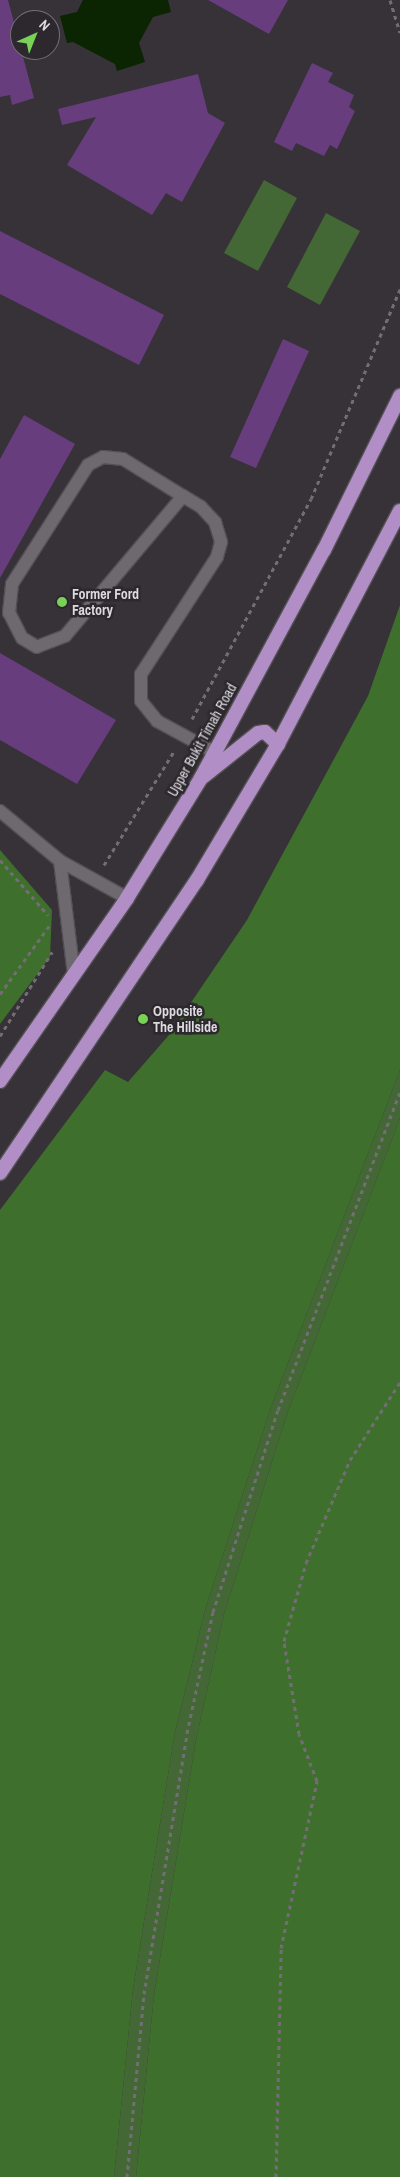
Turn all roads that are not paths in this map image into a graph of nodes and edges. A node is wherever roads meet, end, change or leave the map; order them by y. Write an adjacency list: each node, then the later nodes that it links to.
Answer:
1 (400, 396): 3 (highway, Upper Bukit Timah Road)
2 (400, 415): 3 (highway)
3 (379, 439): 7 (highway, Upper Bukit Timah Road)
4 (183, 496): 4 (lane); 7 (lane)
5 (400, 512): 6 (highway)
6 (278, 744): 8 (highway); 14 (highway)
7 (214, 752): 8 (highway, Upper Bukit Timah Road)
8 (201, 778): 11 (highway, Upper Bukit Timah Road)
9 (0, 810): 10 (lane)
10 (60, 861): 11 (lane); 12 (lane)
11 (127, 898): 12 (highway, Upper Bukit Timah Road)
12 (74, 975): 13 (highway, Upper Bukit Timah Road)
13 (0, 1081)
14 (0, 1174)

